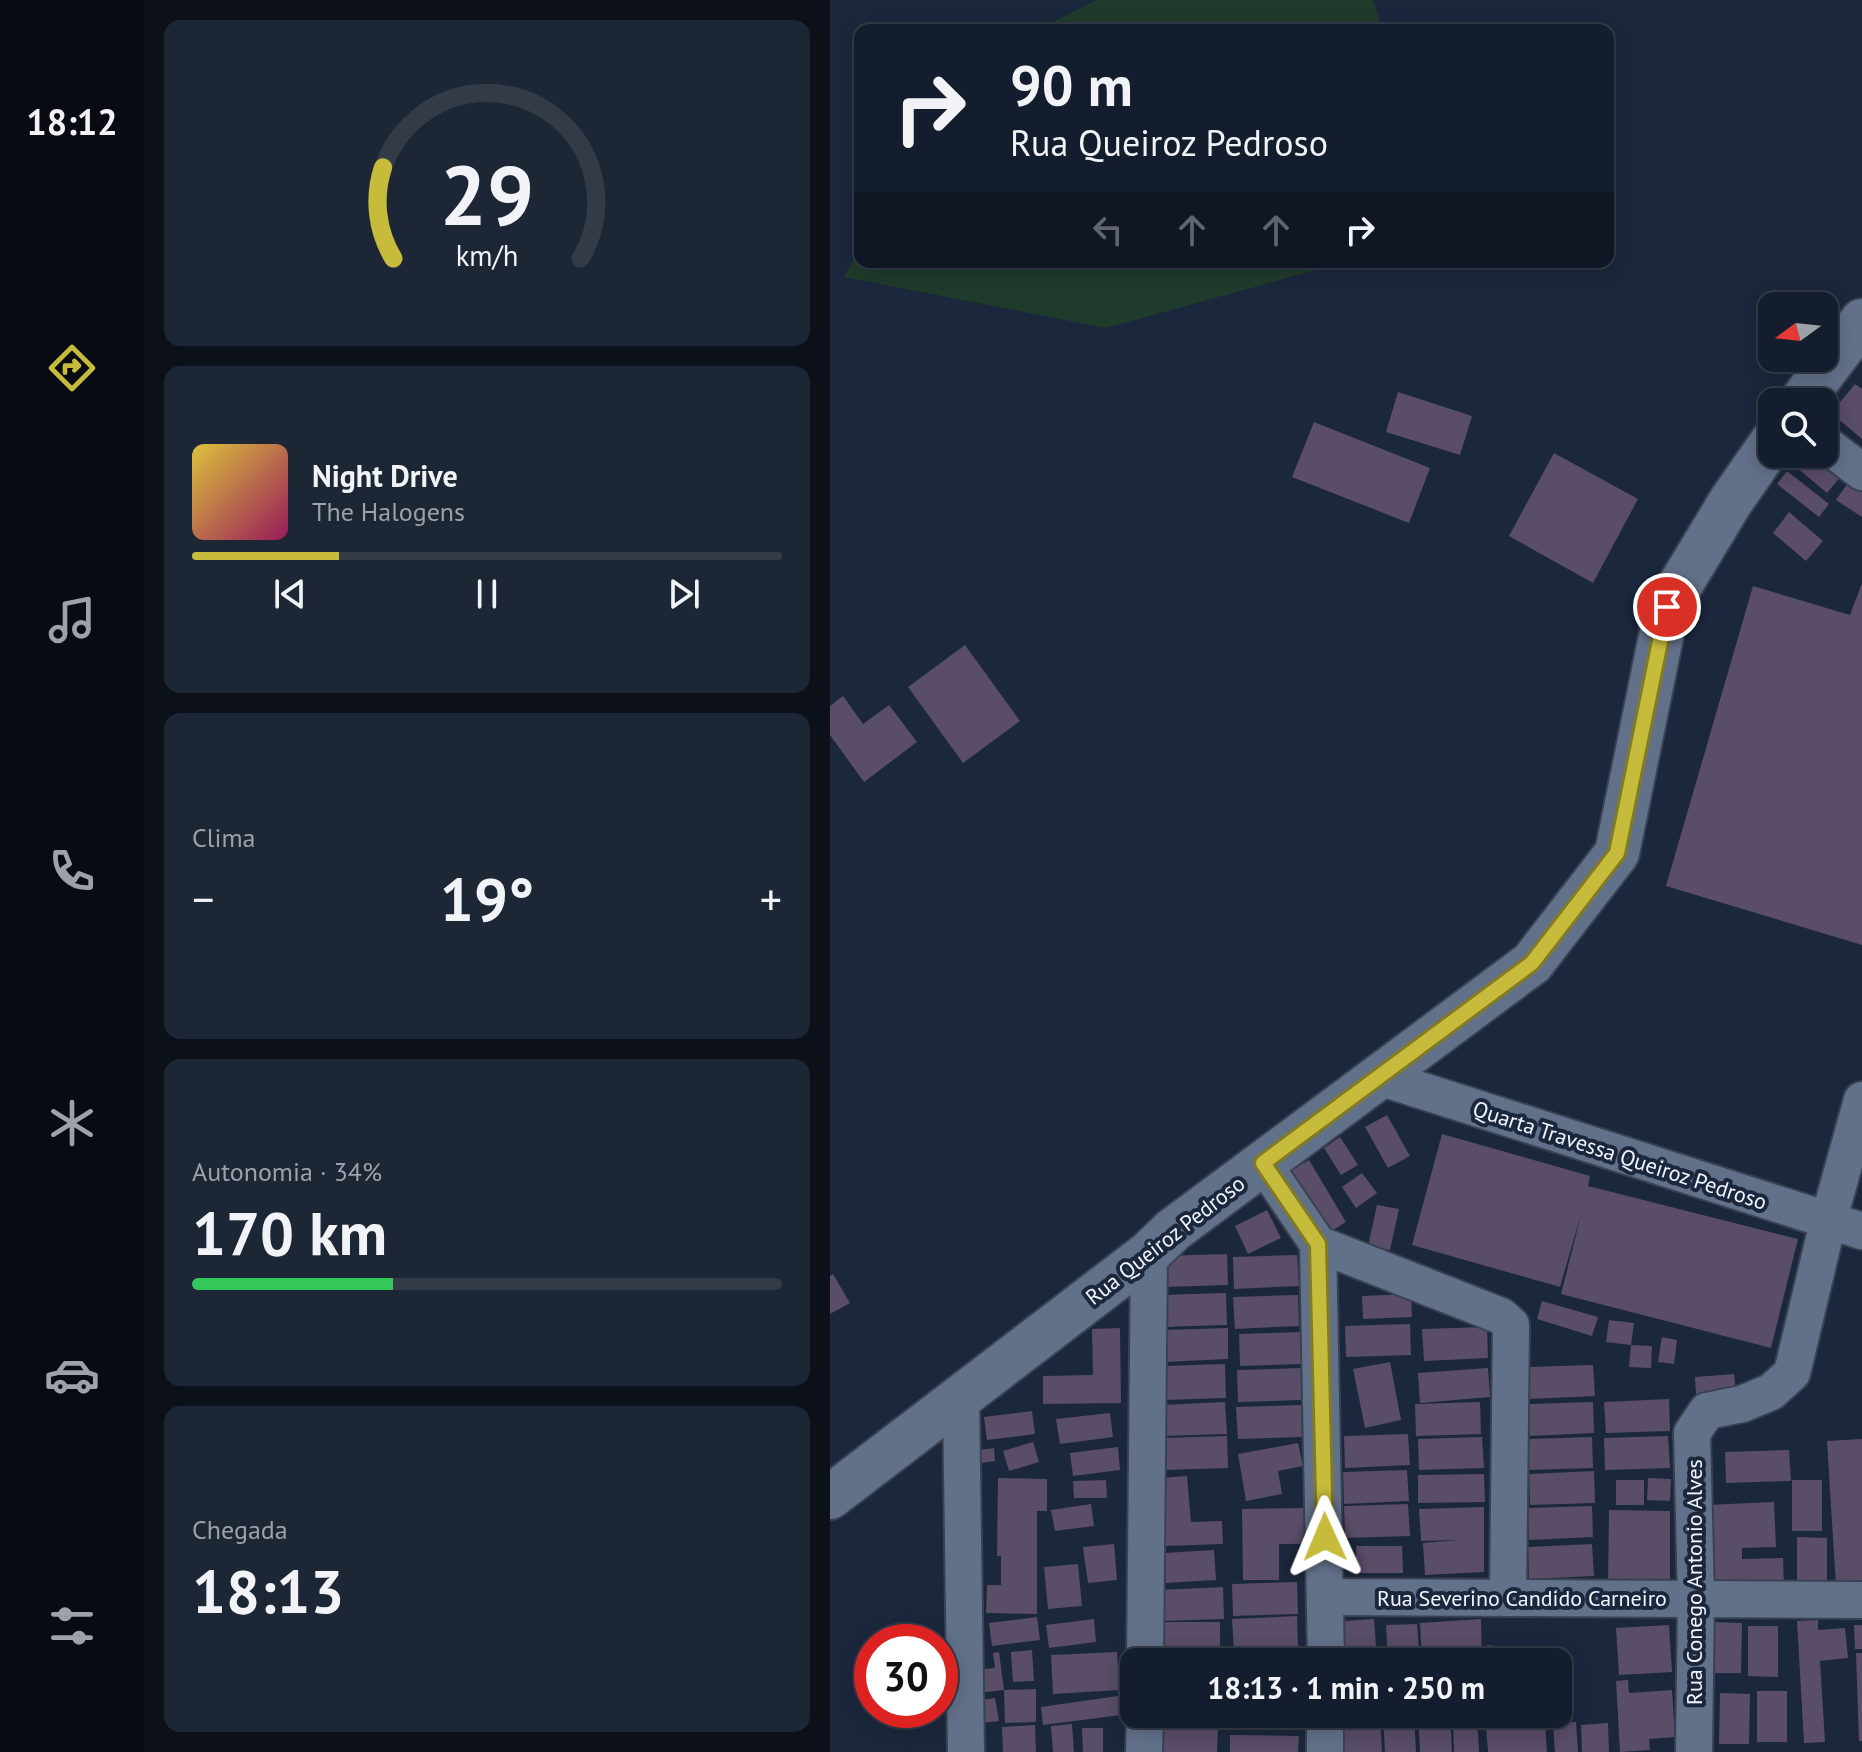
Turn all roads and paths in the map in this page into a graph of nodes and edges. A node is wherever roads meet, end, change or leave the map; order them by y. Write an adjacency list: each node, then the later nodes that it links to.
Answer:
1 (1862, 321): 2 (street)
2 (1812, 388)
3 (1838, 454): 5 (street)
4 (1758, 462): 6 (street, Rua Queiroz Pedroso)
5 (1862, 472)
6 (1379, 1077): 8 (street, Rua Queiroz Pedroso); 9 (street, Quarta Travessa Queiroz Pedroso)
7 (1862, 1100): 9 (street, Rua Conego Antonio Alves)
8 (1263, 1163): 10 (street); 11 (street, Rua Queiroz Pedroso)
9 (1845, 1226): 16 (street, Rua Conego Antonio Alves)
10 (1318, 1244): 14 (street); 15 (street)
11 (1149, 1253): 12 (street, Rua Queiroz Pedroso); 18 (street)
12 (961, 1398): 13 (street, Rua Queiroz Pedroso); 22 (street)
13 (830, 1497)
14 (1326, 1597): 15 (street, Rua Severino Candido Carneiro); 19 (street)
15 (1508, 1598): 16 (street, Rua Severino Candido Carneiro)
16 (1696, 1599): 17 (street, Rua Severino Candido Carneiro); 25 (street, Rua Conego Antonio Alves)
17 (1862, 1600)
18 (1145, 1648)
19 (1326, 1648)
20 (1145, 1728): 23 (street)
21 (1325, 1728): 24 (street)
22 (966, 1752)
23 (1144, 1752)
24 (1325, 1752)
25 (1694, 1752)

